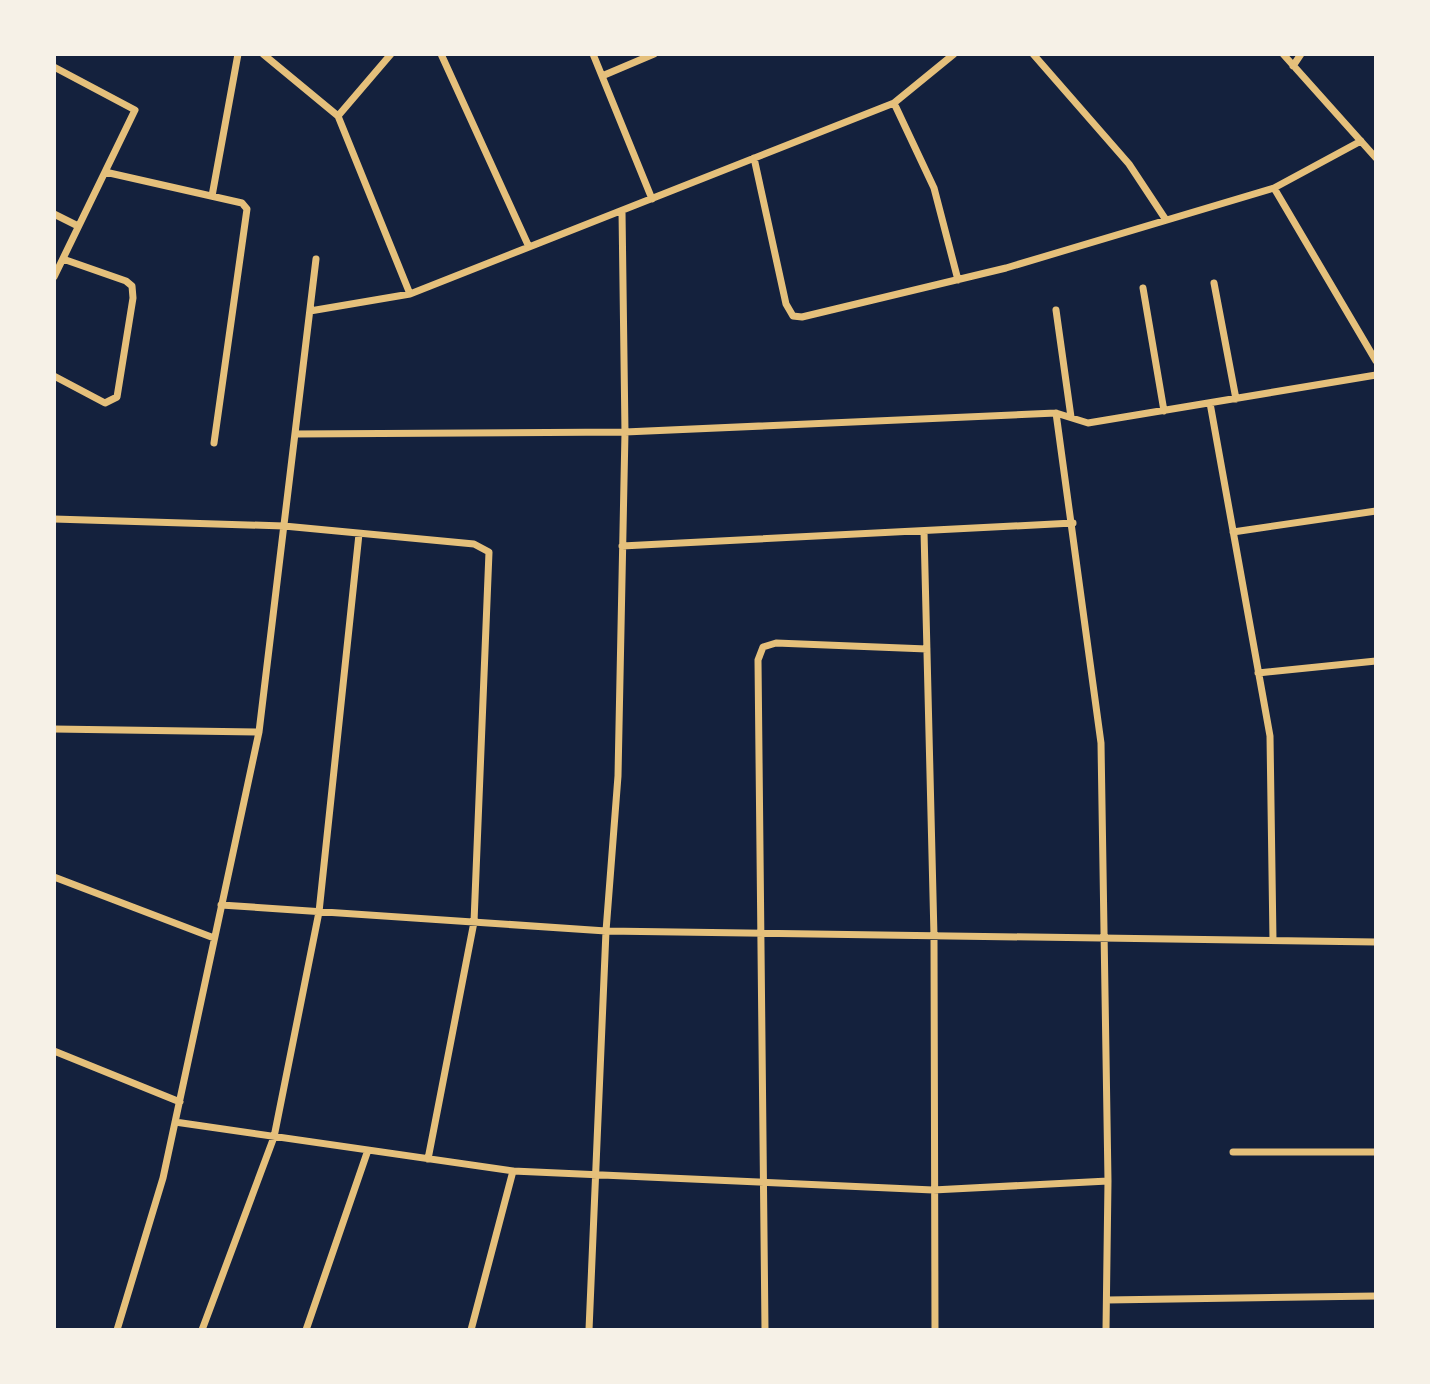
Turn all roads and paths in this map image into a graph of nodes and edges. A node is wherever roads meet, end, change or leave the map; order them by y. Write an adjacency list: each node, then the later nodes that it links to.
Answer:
1 (238, 54): 21 (street)
2 (263, 54): 15 (street)
3 (391, 54): 15 (street)
4 (441, 54): 27 (street)
5 (593, 54): 13 (street)
6 (654, 54): 13 (street)
7 (954, 54): 14 (street)
8 (1033, 54): 25 (street)
9 (1283, 54): 11 (street)
10 (1301, 54): 11 (street)
11 (1293, 66): 16 (street)
12 (54, 67): 19 (street)
13 (602, 76): 22 (street)
14 (894, 103): 17 (street); 31 (street)
15 (338, 116): 34 (street)
16 (1361, 141): 18 (street); 20 (street)
17 (754, 158): 22 (street); 31 (street)
18 (1376, 158)
19 (105, 172): 21 (street); 26 (street)
20 (1274, 188): 25 (street); 37 (street)
21 (212, 195): 47 (street)
22 (652, 199): 23 (street)
23 (622, 211): 27 (street); 45 (street)
24 (54, 214): 26 (street)
25 (1166, 220): 31 (street)
26 (78, 226): 28 (street)
27 (529, 247): 34 (street)
28 (63, 259): 30 (street); 39 (street)
29 (316, 259): 36 (street)
30 (54, 277)
31 (958, 280)
32 (1214, 283): 40 (street)
33 (1143, 288): 42 (street)
34 (411, 295): 36 (street)
35 (1056, 310): 44 (street)
36 (310, 311): 46 (street)
37 (1376, 361)
38 (1376, 375): 40 (street)
39 (54, 376)
40 (1236, 399): 41 (street)
41 (1210, 403): 42 (street); 53 (street)
42 (1164, 411): 44 (street)
43 (1056, 413): 44 (street); 45 (street); 50 (street)
44 (1071, 417)
45 (625, 432): 46 (street); 55 (street)
46 (295, 434): 51 (street)
47 (214, 443)
48 (1376, 511): 53 (street)
49 (54, 520): 51 (street)
50 (1073, 523): 52 (street); 68 (street)
51 (284, 527): 54 (street); 60 (street)
52 (924, 531): 55 (street); 56 (street)
53 (1233, 532): 58 (street)
54 (359, 534): 63 (street); 64 (street)
55 (622, 546): 65 (street)
56 (927, 649): 66 (street); 67 (street)
57 (1376, 661): 58 (street)
58 (1258, 673): 70 (street)
59 (54, 729): 60 (street)
60 (259, 732): 62 (street)
61 (54, 877): 69 (street)
62 (221, 905): 63 (street); 69 (street)
63 (319, 912): 64 (street); 75 (street)
64 (474, 922): 65 (street); 79 (street)
65 (606, 931): 66 (street); 81 (street)
66 (761, 933): 67 (street); 83 (street)
67 (934, 936): 68 (street); 84 (street)
68 (1104, 937): 70 (street); 82 (street)
69 (214, 938): 73 (street)
70 (1273, 940): 71 (street)
71 (1376, 942)
72 (54, 1051): 73 (street)
73 (180, 1102): 74 (street)
74 (175, 1122): 75 (street); 87 (street)
75 (274, 1137): 76 (street); 88 (street)
76 (368, 1150): 79 (street); 89 (street)
77 (1233, 1152): 78 (street)
78 (1376, 1152)
79 (428, 1159): 80 (street)
80 (513, 1171): 81 (street); 90 (street)
81 (594, 1175): 83 (street); 91 (street)
82 (1108, 1181): 84 (street); 86 (street)
83 (763, 1182): 84 (street); 92 (street)
84 (933, 1190): 93 (street)
85 (1376, 1297): 86 (street)
86 (1107, 1300): 94 (street)
87 (117, 1330)
88 (202, 1330)
89 (306, 1330)
90 (471, 1330)
91 (589, 1330)
92 (765, 1330)
93 (935, 1330)
94 (1106, 1330)

